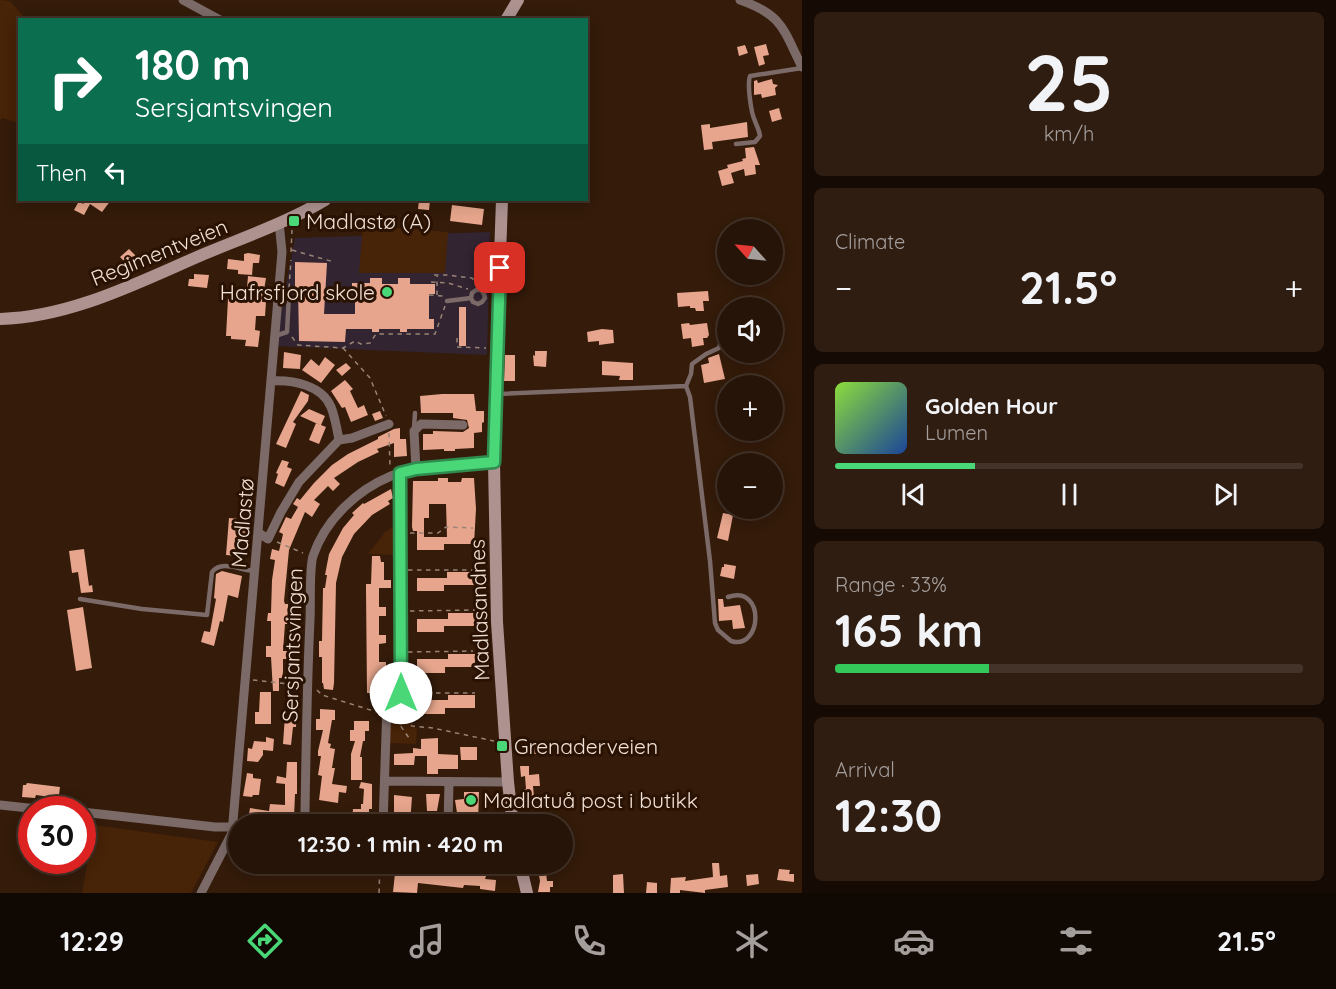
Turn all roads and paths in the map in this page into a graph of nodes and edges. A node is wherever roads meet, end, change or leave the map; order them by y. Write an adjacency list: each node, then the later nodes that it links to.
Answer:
1 (183, 0): 4 (street)
2 (518, 0): 5 (street)
3 (740, 0): 6 (street)
4 (216, 18)
5 (507, 18)
6 (802, 68): 7 (lane)
7 (736, 144)
8 (323, 201): 10 (street, Regimentveien)
9 (502, 201): 17 (street, Madlasandnes)
10 (279, 222): 16 (street, Madlastø); 24 (street, Regimentveien)
11 (291, 250): 12 (path)
12 (334, 262)
13 (431, 282): 14 (path)
14 (437, 283): 15 (path); 20 (path); 21 (path)
15 (476, 284)
16 (279, 289): 25 (lane); 26 (street, Madlastø)
17 (498, 290): 18 (lane); 33 (street, Madlasandnes)
18 (484, 294): 23 (lane); 23 (lane)
19 (429, 295): 21 (path)
20 (465, 295)
21 (437, 296): 22 (path)
22 (448, 298): 23 (lane); 28 (path)
23 (471, 298)
24 (0, 319)
25 (287, 332): 26 (lane); 28 (path)
26 (275, 336): 31 (street, Madlastø)
27 (458, 338): 29 (path)
28 (343, 348): 35 (path)
29 (490, 348)
30 (717, 349): 32 (lane)
31 (272, 381): 38 (street); 45 (street, Madlastø)
32 (686, 386): 33 (lane); 50 (lane)
33 (495, 394): 39 (street, Madlasandnes)
34 (415, 413): 37 (lane)
35 (388, 424): 38 (street); 42 (path)
36 (463, 424): 37 (street)
37 (414, 431): 40 (street)
38 (339, 440): 45 (street)
39 (494, 462): 40 (street, Sersjantsvingen); 64 (street, Madlasandnes)
40 (416, 469): 41 (street, Sersjantsvingen)
41 (400, 473): 42 (street, Sersjantsvingen); 44 (street)
42 (390, 477): 46 (street, Sersjantsvingen)
43 (473, 528): 44 (path)
44 (400, 533): 47 (street)
45 (264, 536): 46 (path); 49 (street, Madlastø)
46 (313, 557): 69 (street, Sersjantsvingen)
47 (400, 570): 48 (path); 53 (street)
48 (473, 570)
49 (256, 571): 51 (lane); 68 (street, Madlastø)
50 (728, 597)
51 (80, 600)
52 (475, 610): 53 (path)
53 (400, 611): 55 (street)
54 (473, 651): 55 (path)
55 (400, 652): 57 (street)
56 (475, 693): 57 (path)
57 (399, 697): 58 (path); 59 (path); 60 (path, bridge)
58 (387, 707): 59 (path); 62 (street)
59 (403, 719): 61 (path)
60 (409, 738)
61 (498, 742)
62 (385, 781): 63 (street); 70 (street)
63 (449, 782): 64 (street); 71 (street)
64 (508, 782): 72 (street, Madlasandnes)
65 (0, 806): 66 (street)
66 (18, 808)
67 (96, 814): 73 (street)
68 (233, 814)
69 (306, 814)
70 (384, 814)
71 (448, 814)
72 (512, 814)
73 (228, 827)
74 (228, 841): 77 (street, Madlastø)
75 (381, 874): 78 (path)
76 (522, 874): 79 (street)
77 (201, 893)
78 (380, 893)
79 (527, 893)

